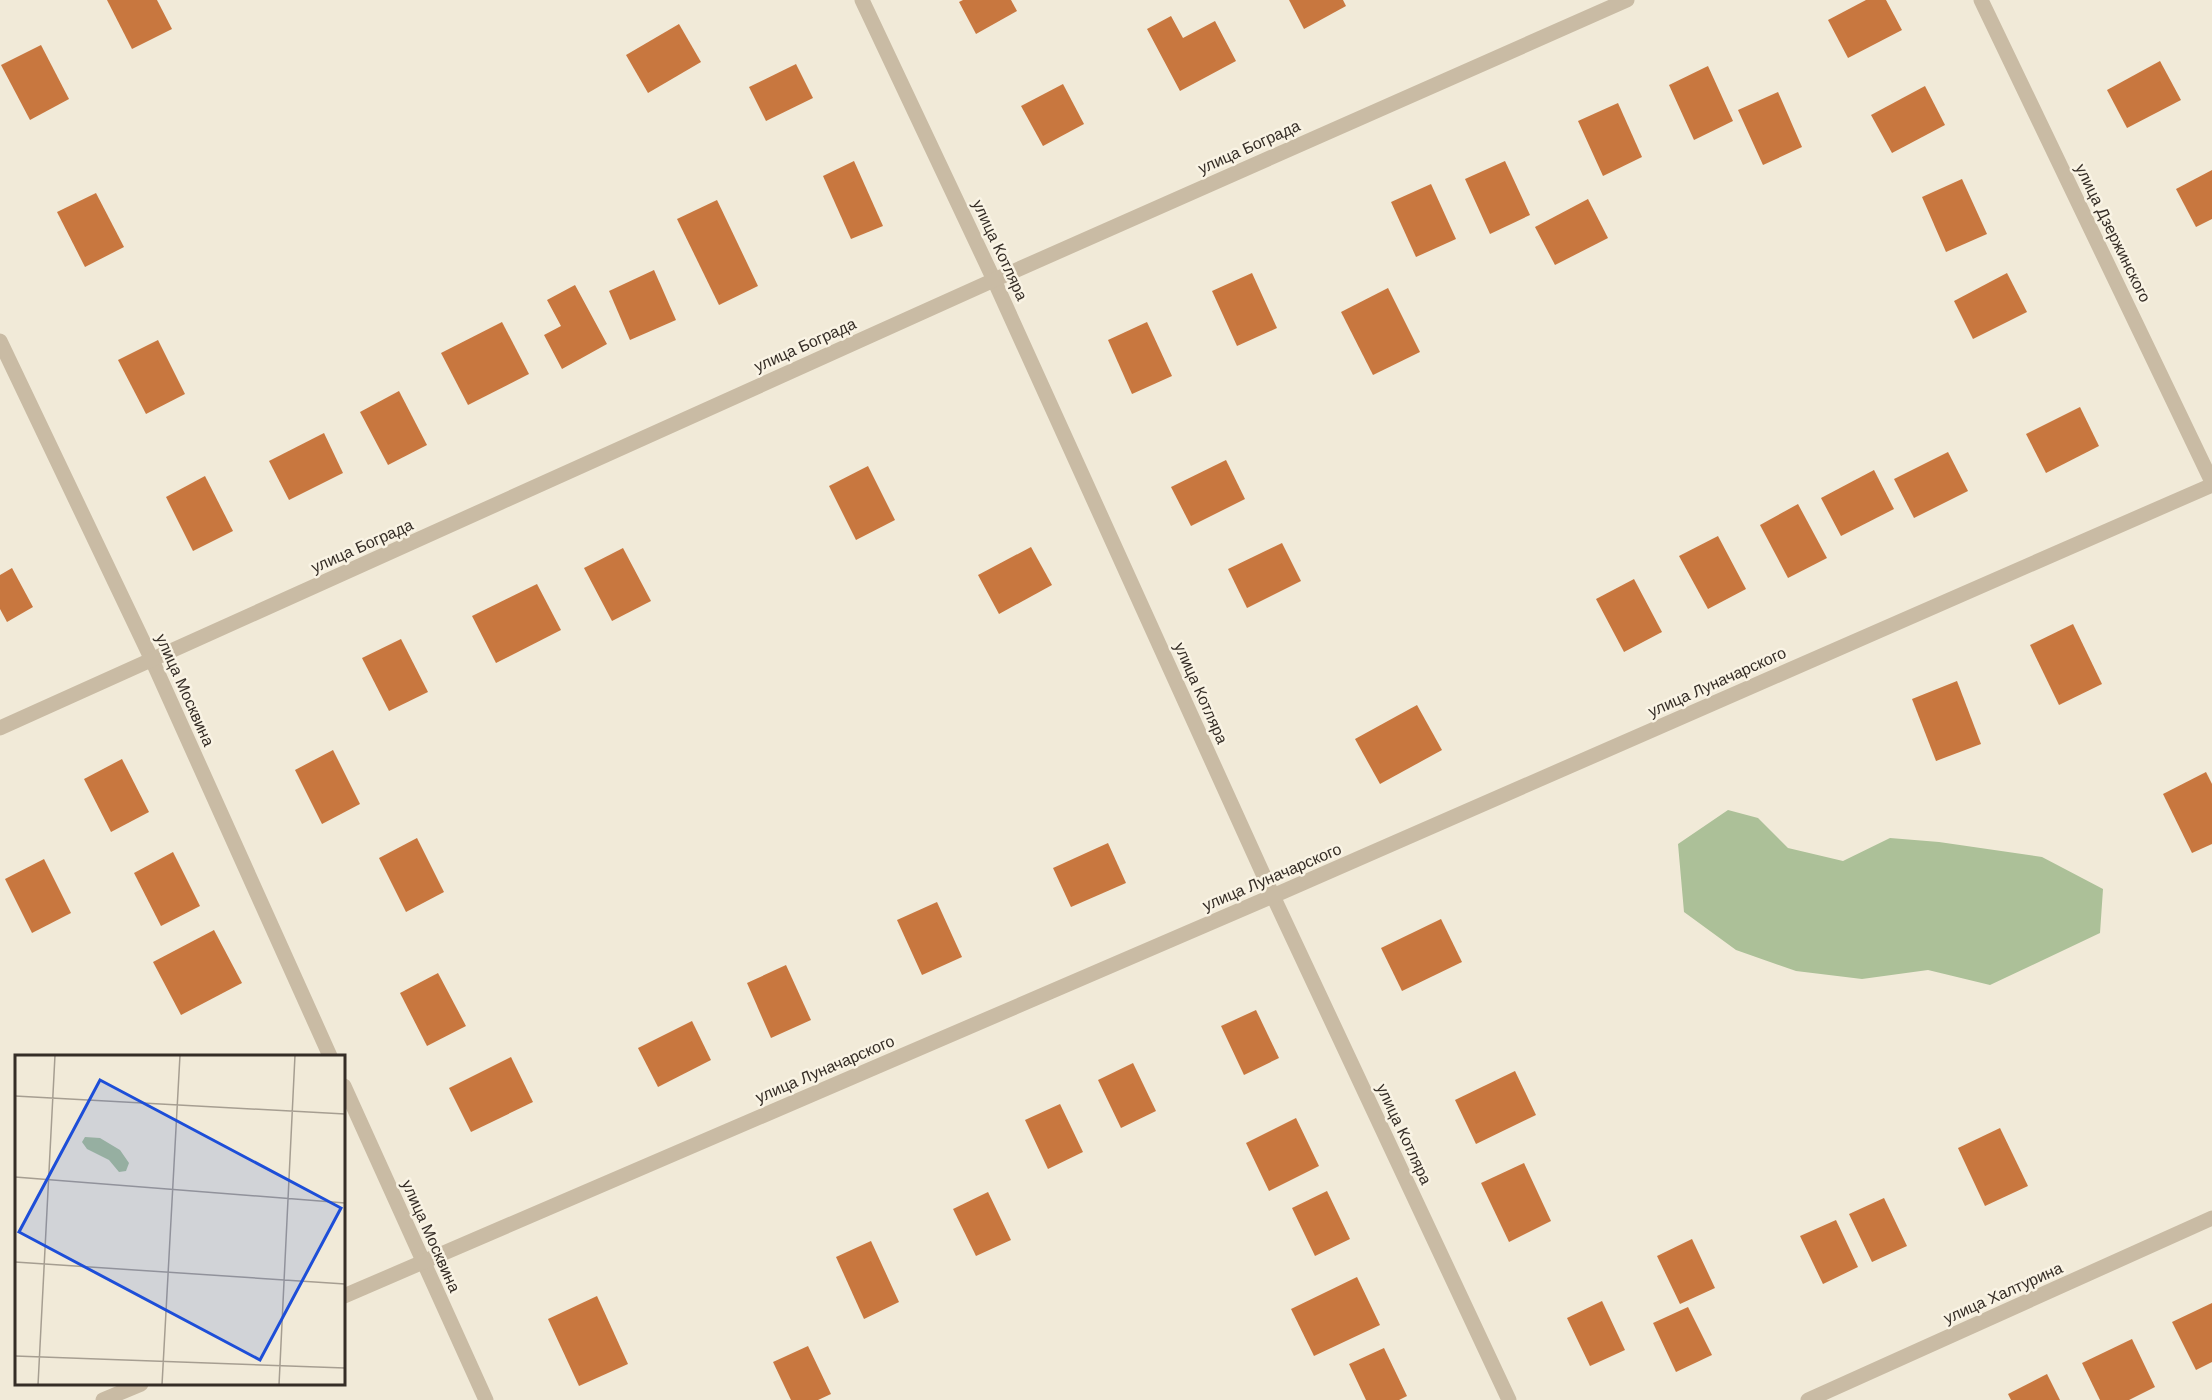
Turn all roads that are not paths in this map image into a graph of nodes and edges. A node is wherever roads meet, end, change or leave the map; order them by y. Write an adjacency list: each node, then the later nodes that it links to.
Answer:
1 (862, 0): 4 (street, улица Котляра)
2 (1627, 0): 4 (street, улица Бограда)
3 (1982, 0): 6 (street, улица Дзержинского)
4 (994, 280): 7 (street, улица Бограда); 9 (street, улица Котляра)
5 (0, 341): 7 (street, улица Москвина)
6 (2212, 483): 9 (street, улица Луначарского)
7 (152, 660): 8 (street, улица Бограда); 10 (street, улица Москвина)
8 (0, 728)
9 (1272, 896): 13 (street, улица Луначарского); 18 (street, улица Котляра)
10 (330, 1055)
11 (345, 1088): 13 (street, улица Москвина)
12 (2212, 1218): 19 (street, улица Халтурина)
13 (422, 1262): 14 (street, улица Луначарского); 17 (street, улица Москвина)
14 (345, 1296)
15 (137, 1385): 16 (street)
16 (103, 1400)
17 (486, 1400)
18 (1509, 1400)
19 (1808, 1400)

